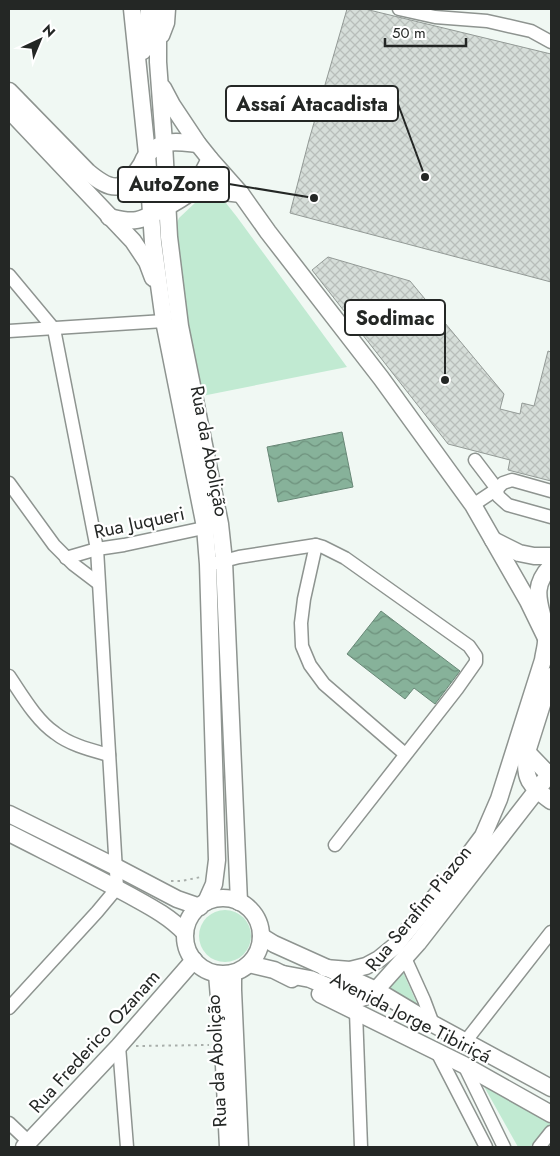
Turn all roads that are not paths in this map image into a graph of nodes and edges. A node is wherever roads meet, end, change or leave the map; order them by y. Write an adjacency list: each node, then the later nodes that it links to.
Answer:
1 (132, 9): 11 (main road, Rua da Abolição)
2 (149, 9): 11 (main road)
3 (161, 9): 6 (main road, Rua da Abolição)
4 (169, 9): 6 (street)
5 (399, 9): 7 (street)
6 (158, 42): 8 (main road, Rua da Abolição)
7 (551, 42)
8 (160, 81): 12 (main road, Rua da Abolição); 13 (main road)
9 (9, 91): 14 (main road)
10 (9, 110): 20 (main road)
11 (144, 129): 14 (main road, Rua da Abolição)
12 (164, 143): 13 (main road); 14 (main road); 18 (main road, Rua da Abolição)
13 (198, 144): 15 (main road)
14 (147, 154): 19 (main road, Rua da Abolição)
15 (210, 159): 16 (main road); 17 (main road)
16 (189, 192): 17 (main road); 18 (main road)
17 (241, 194): 30 (main road)
18 (167, 206): 19 (main road); 32 (main road, Rua da Abolição)
19 (151, 215): 20 (main road); 22 (main road, Rua da Abolição)
20 (109, 217): 22 (main road)
21 (9, 275): 24 (street)
22 (161, 301): 23 (main road, Rua da Abolição)
23 (164, 321): 24 (street); 32 (main road, Rua da Abolição)
24 (54, 329): 25 (street); 35 (street)
25 (9, 331)
26 (476, 460): 28 (street)
27 (9, 483): 37 (street)
28 (497, 489): 29 (street); 30 (street); 31 (street)
29 (551, 491)
30 (473, 505): 33 (main road)
31 (551, 517)
32 (213, 526): 35 (street, Rua Juqueri); 38 (main road, Rua da Abolição)
33 (493, 540): 36 (main road); 41 (main road)
34 (316, 545): 38 (street); 45 (street); 45 (street)
35 (97, 549): 37 (street, Rua Juqueri); 40 (street)
36 (551, 556)
37 (66, 558): 40 (street)
38 (216, 563): 55 (main road, Rua da Abolição); 56 (main road, Rua da Abolição)
39 (551, 566): 41 (main road)
40 (98, 583): 46 (street)
41 (549, 645): 63 (main road)
42 (9, 676): 46 (street)
43 (551, 676): 44 (main road)
44 (527, 752): 47 (main road); 48 (main road)
45 (405, 754): 52 (street)
46 (109, 755): 53 (street)
47 (551, 775): 48 (main road, Rua Serafim Piazon)
48 (537, 790): 49 (main road); 60 (main road, Rua Serafim Piazon)
49 (551, 801)
50 (9, 814): 53 (main road)
51 (9, 833): 54 (main road)
52 (335, 844)
53 (116, 867): 54 (street); 56 (main road)
54 (117, 888): 58 (main road); 67 (street)
55 (239, 902): 56 (main road); 59 (main road)
56 (203, 904): 58 (main road)
57 (551, 932): 70 (street)
58 (185, 933): 61 (main road)
59 (261, 936): 62 (main road); 63 (main road, Avenida Jorge Tibiriçá)
60 (405, 958): 66 (main road, Rua Serafim Piazon); 69 (street)
61 (194, 960): 64 (main road); 71 (main road, Rua Frederico Ozanam)
62 (249, 964): 64 (main road); 65 (main road, Avenida Jorge Tibiriçá)
63 (325, 968): 66 (main road, Avenida Jorge Tibiriçá)
64 (225, 973): 80 (main road, Rua da Abolição); 81 (main road, Rua da Abolição)
65 (283, 974): 66 (main road, Rua Serafim Piazon); 68 (main road, Avenida Jorge Tibiriçá)
66 (376, 990): 69 (main road, Avenida Jorge Tibiriçá)
67 (9, 1008)
68 (356, 1012): 72 (main road, Avenida Jorge Tibiriçá); 82 (street)
69 (433, 1024): 70 (main road, Avenida Jorge Tibiriçá)
70 (466, 1042): 74 (main road, Avenida Jorge Tibiriçá)
71 (119, 1046): 78 (main road, Rua Frederico Ozanam); 79 (street)
72 (437, 1052): 73 (main road, Avenida Jorge Tibiriçá); 83 (street)
73 (464, 1065): 75 (main road, Avenida Jorge Tibiriçá); 84 (street)
74 (551, 1088)
75 (551, 1114)
76 (9, 1123): 78 (street)
77 (551, 1132): 85 (street)
78 (27, 1146)
79 (127, 1147)
80 (228, 1147)
81 (240, 1147)
82 (361, 1147)
83 (486, 1147)
84 (504, 1147)
85 (539, 1147)

